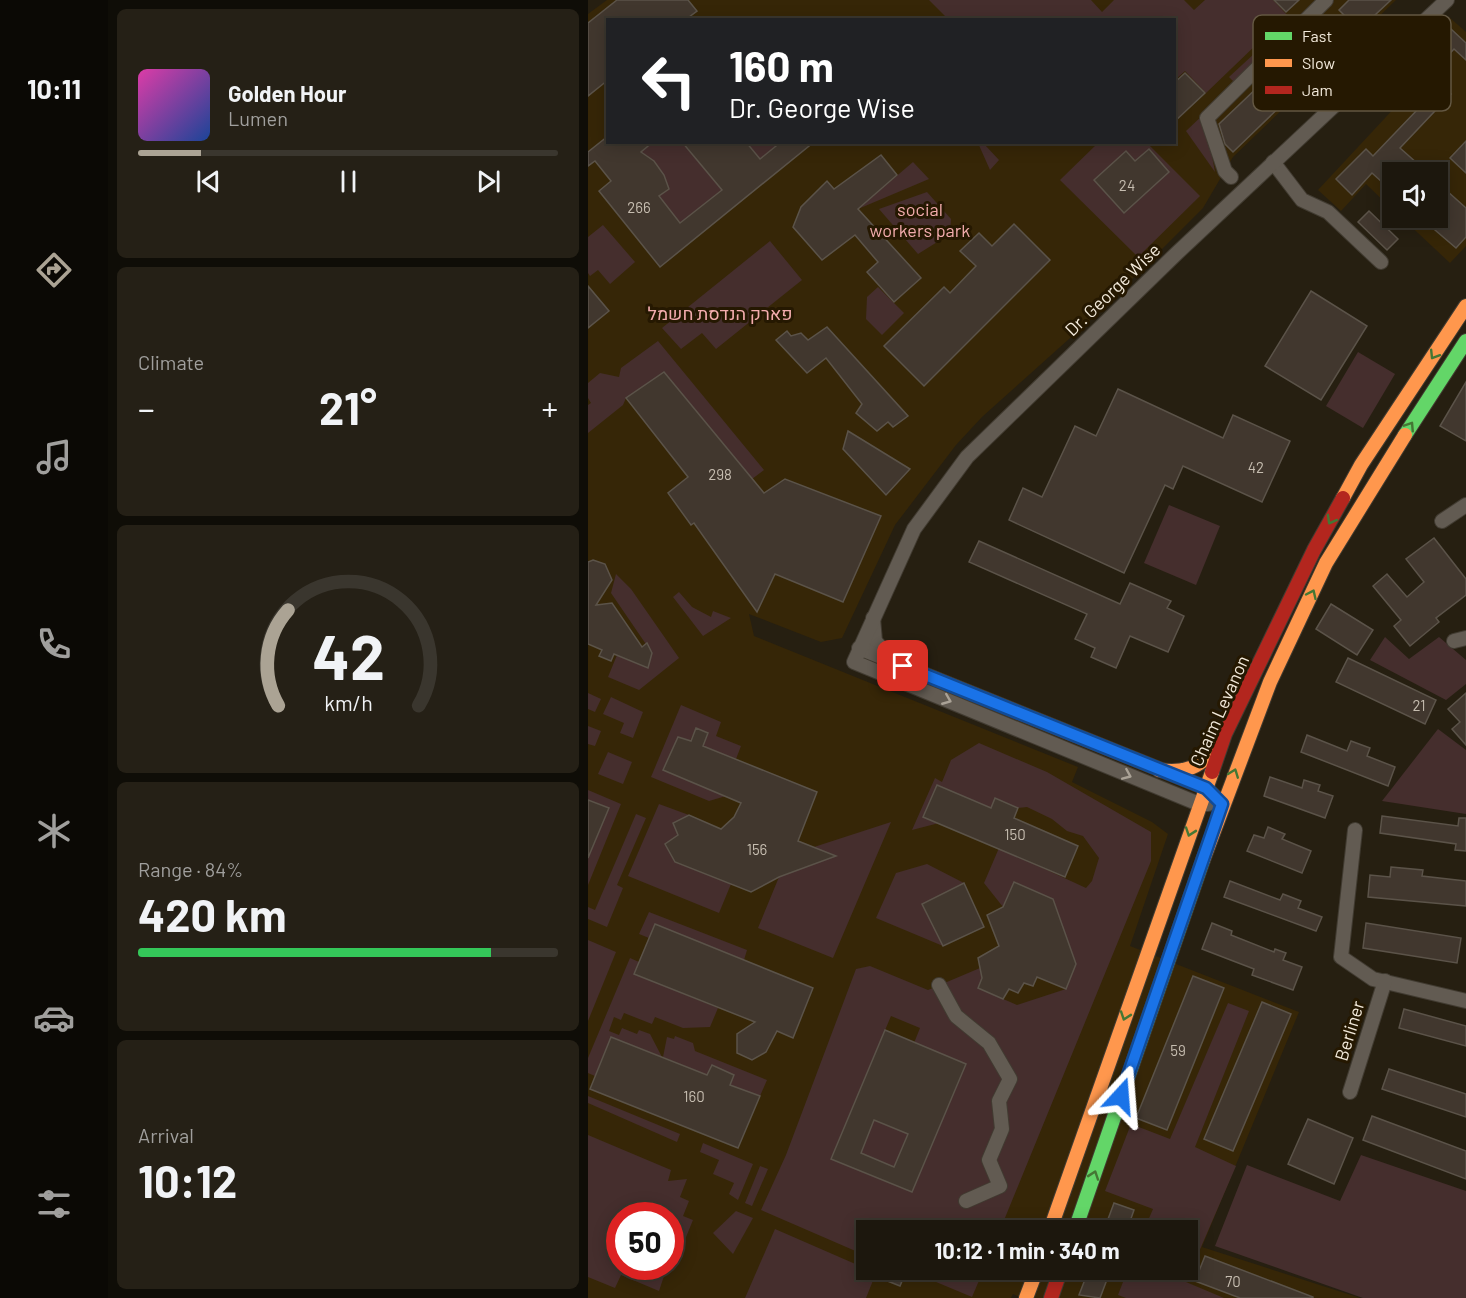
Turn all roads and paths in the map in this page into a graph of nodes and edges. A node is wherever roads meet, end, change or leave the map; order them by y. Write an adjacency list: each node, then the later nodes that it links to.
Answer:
1 (1326, 0): 3 (street)
2 (1447, 0): 4 (street, Dr. George Wise)
3 (1311, 15)
4 (1431, 15)
5 (1253, 72): 8 (street)
6 (1328, 111): 7 (street, Dr. George Wise)
7 (1273, 162): 9 (street); 14 (street, Dr. George Wise)
8 (1231, 177)
9 (1381, 262)
10 (1466, 306): 17 (main road, Chaim Levanon, one-way to 17)
11 (1466, 341): 21 (main road, Chaim Levanon, one-way to 11)
12 (1466, 505): 13 (street)
13 (1442, 521)
14 (875, 609): 15 (street, Dr. George Wise); 16 (street)
15 (856, 655): 16 (street); 20 (street, one-way to 20)
16 (903, 666): 18 (street)
17 (1226, 734): 18 (main road); 19 (main road, Chaim Levanon)
18 (1159, 770): 19 (street)
19 (1206, 788): 20 (main road, Chaim Levanon); 21 (street)
20 (1199, 804): 21 (street); 28 (main road, Chaim Levanon, one-way to 28)
21 (1222, 804): 29 (main road, Chaim Levanon, one-way to 21)
22 (1355, 830): 23 (street)
23 (1385, 981): 25 (street); 26 (street, Berliner)
24 (939, 985): 27 (street)
25 (1466, 1001)
26 (1350, 1092)
27 (966, 1201)
28 (1053, 1220)
29 (1078, 1220)
30 (1033, 1280): 32 (main road)
31 (1057, 1280): 33 (main road)
32 (1026, 1298)
33 (1051, 1298)

